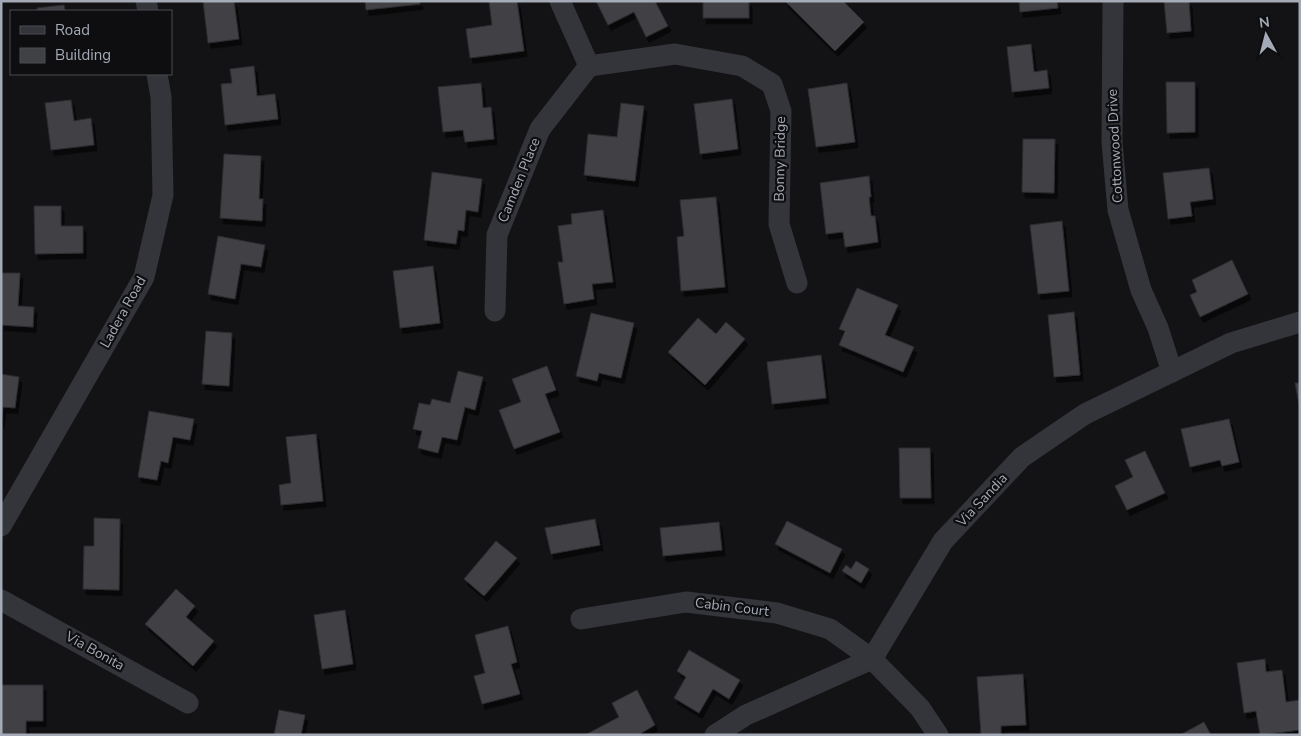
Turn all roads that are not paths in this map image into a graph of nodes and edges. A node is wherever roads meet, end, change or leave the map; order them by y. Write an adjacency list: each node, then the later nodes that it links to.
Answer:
1 (560, 1): 3 (street)
2 (1113, 1): 8 (street, Cottonwood Drive)
3 (589, 66): 5 (street, Bonny Bridge); 6 (street, Camden Place)
4 (157, 75): 9 (street, Ladera Road)
5 (797, 283)
6 (495, 311)
7 (1300, 322): 8 (street, Via Sandia)
8 (1172, 372): 12 (street, Via Sandia)
9 (1, 526)
10 (1, 600): 13 (street, Via Bonita)
11 (581, 619): 12 (street, Cabin Court)
12 (872, 659): 14 (street); 15 (street, Cabin Court)
13 (188, 703)
14 (715, 735)
15 (938, 735)

